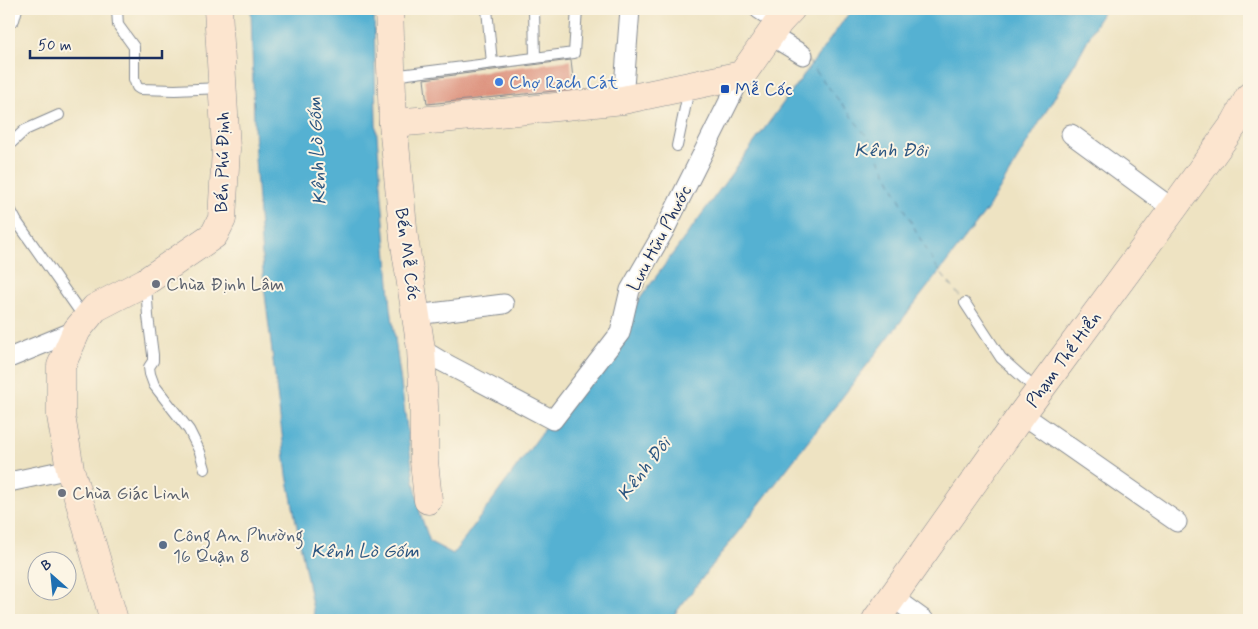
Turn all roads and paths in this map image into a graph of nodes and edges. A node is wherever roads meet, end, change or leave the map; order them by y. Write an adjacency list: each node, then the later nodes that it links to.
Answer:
1 (18, 9): 10 (lane)
2 (117, 9): 17 (lane)
3 (218, 9): 17 (street, Bến Phú Định)
4 (389, 9): 15 (street, Bến Mễ Cốc)
5 (487, 9): 13 (lane)
6 (534, 9): 12 (lane)
7 (577, 9): 12 (lane)
8 (630, 9): 18 (street)
9 (774, 19): 11 (street); 14 (street, Lưu Hữu Phước)
10 (9, 22)
11 (803, 55)
12 (535, 58): 13 (lane)
13 (492, 64): 15 (lane)
14 (742, 75): 16 (street); 32 (street, Lưu Hữu Phước)
15 (391, 76): 21 (street, Bến Mễ Cốc)
16 (689, 86): 18 (street); 24 (lane)
17 (223, 88): 27 (street, Bến Phú Định)
18 (623, 100): 21 (street)
19 (1249, 100): 26 (street, Phạm Thế Hiển)
20 (59, 115): 23 (lane)
21 (393, 123): 30 (street, Bến Mễ Cốc)
22 (1071, 134): 26 (street)
23 (9, 145)
24 (677, 146)
25 (9, 207): 31 (lane)
26 (1173, 209): 34 (street, Phạm Thế Hiển)
27 (146, 282): 31 (street, Bến Phú Định); 37 (lane)
28 (965, 303): 34 (lane)
29 (504, 304): 30 (street)
30 (416, 316): 32 (street, Bến Mễ Cốc)
31 (81, 325): 33 (street); 36 (street, Bến Phú Định)
32 (421, 349): 39 (street, Bến Mễ Cốc)
33 (9, 358)
34 (1038, 392): 35 (street, Phạm Thế Hiển)
35 (1022, 414): 40 (street); 41 (street, Phạm Thế Hiển)
36 (70, 469): 38 (street); 42 (street, Bến Phú Định)
37 (205, 469)
38 (9, 482)
39 (428, 500)
40 (1177, 522)
41 (892, 597): 43 (street, Phạm Thế Hiển); 44 (street)
42 (114, 620)
43 (876, 620)
44 (924, 620)

